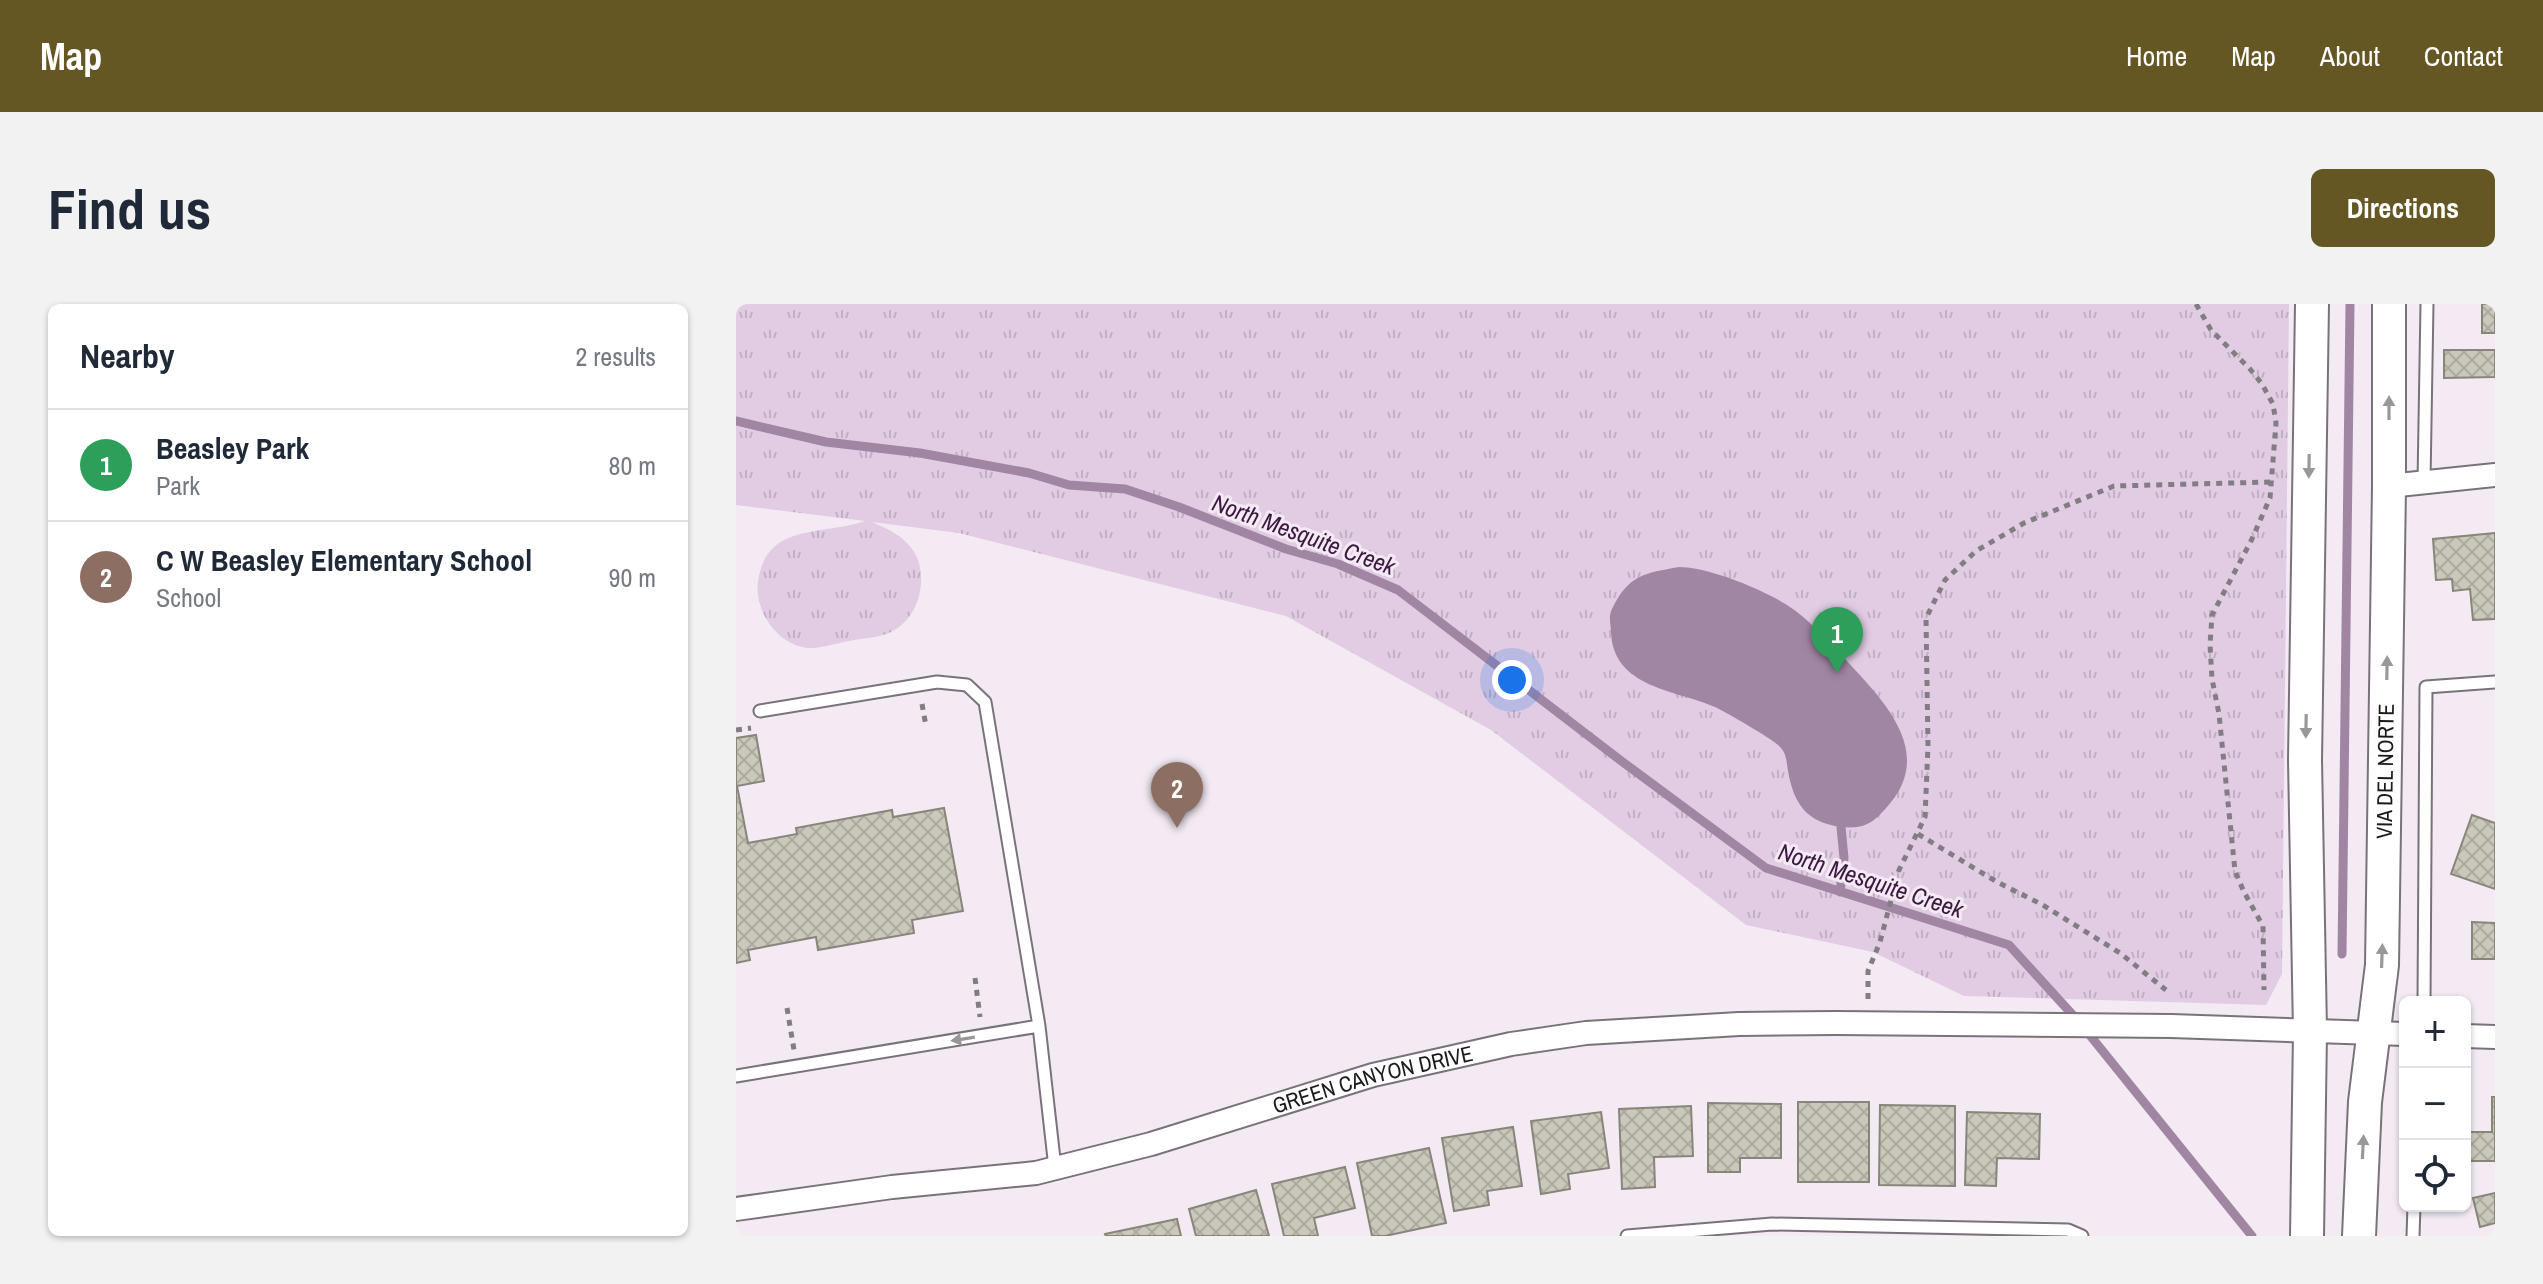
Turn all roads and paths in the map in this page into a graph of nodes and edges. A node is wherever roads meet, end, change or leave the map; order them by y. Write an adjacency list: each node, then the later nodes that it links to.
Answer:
1 (2196, 304): 6 (path)
2 (2312, 304): 19 (street, one-way to 19)
3 (2389, 304): 8 (street, VIA DEL NORTE, one-way to 3)
4 (2427, 304): 7 (lane)
5 (2495, 475): 7 (street)
6 (2271, 482): 11 (path); 14 (path)
7 (2424, 482): 8 (street)
8 (2389, 486): 20 (street, VIA DEL NORTE, one-way to 8)
9 (2495, 682): 15 (lane)
10 (760, 711): 18 (lane)
11 (1918, 834): 13 (path); 17 (path)
12 (975, 978): 21 (path)
13 (2166, 990)
14 (2264, 990)
15 (2424, 996)
16 (787, 1008): 24 (path)
17 (1867, 1024): 19 (street, GREEN CANYON DRIVE); 26 (street, GREEN CANYON DRIVE)
18 (1039, 1026): 21 (lane); 26 (lane)
19 (2310, 1032): 20 (street); 29 (street)
20 (2390, 1034): 30 (street, VIA DEL NORTE, one-way to 20)
21 (983, 1035): 24 (lane, one-way to 24)
22 (2471, 1036): 23 (street)
23 (2495, 1037)
24 (796, 1065): 25 (lane)
25 (736, 1076)
26 (1055, 1168): 27 (street, GREEN CANYON DRIVE)
27 (736, 1209)
28 (2414, 1212): 33 (lane)
29 (2307, 1225)
30 (2359, 1231)
31 (1627, 1236): 32 (lane)
32 (2082, 1236)
33 (2413, 1236)

